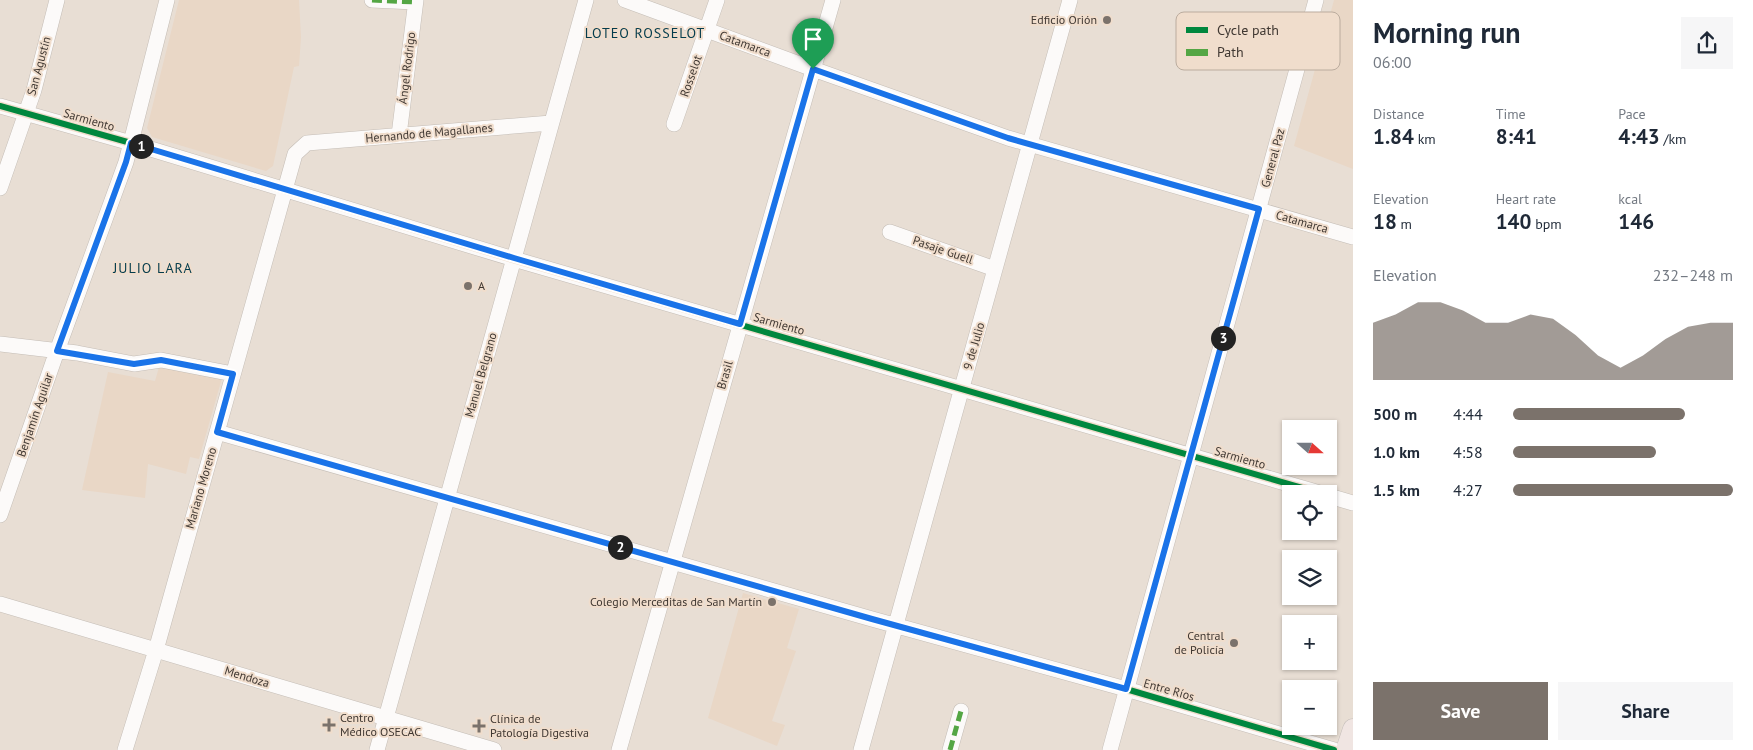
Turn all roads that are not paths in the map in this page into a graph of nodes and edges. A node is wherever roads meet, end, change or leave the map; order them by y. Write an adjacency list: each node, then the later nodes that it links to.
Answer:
1 (57, 0): 14 (street, San Agustín)
2 (167, 0): 18 (street, Benjamín Aguilar)
3 (372, 0): 9 (street)
4 (586, 0): 15 (street, Manuel Belgrano)
5 (625, 0): 10 (street, Catamarca)
6 (718, 0): 10 (street, Rosselot)
7 (833, 0): 11 (street, Brasil)
8 (1070, 0): 20 (street, 9 de Julio)
9 (415, 1): 17 (street, Ángel Rodrigo)
10 (707, 30): 11 (street, Catamarca); 16 (street, Rosselot)
11 (813, 69): 20 (street, Catamarca); 28 (street, Brasil)
12 (1297, 70): 23 (street, General Paz)
13 (0, 106): 14 (street, Sarmiento)
14 (26, 113): 18 (street, Sarmiento); 21 (street, San Agustín)
15 (551, 123): 17 (street, Hernando de Magallanes); 26 (street, Manuel Belgrano)
16 (674, 124)
17 (400, 135): 19 (street, Hernando de Magallanes)
18 (131, 143): 22 (street, Sarmiento); 30 (street, Benjamín Aguilar)
19 (307, 143): 22 (street, Mariano Moreno)
20 (1030, 144): 23 (street, Catamarca); 27 (street, 9 de Julio)
21 (0, 188)
22 (285, 190): 26 (street, Sarmiento); 31 (street, Mariano Moreno)
23 (1259, 209): 25 (street, Catamarca); 34 (street, General Paz)
24 (890, 232): 27 (street, Pasaje Guell)
25 (1353, 237)
26 (514, 258): 28 (street, Sarmiento); 36 (street, Manuel Belgrano)
27 (995, 269): 32 (street, 9 de Julio)
28 (740, 324): 32 (street, Sarmiento); 40 (street, Brasil)
29 (0, 344): 30 (street)
30 (57, 351): 31 (street); 39 (street, Benjamín Aguilar)
31 (233, 374): 33 (street, Mariano Moreno)
32 (962, 389): 34 (street, Sarmiento); 42 (street, 9 de Julio)
33 (217, 432): 36 (street, Entre Ríos); 43 (street, Mariano Moreno)
34 (1191, 455): 35 (street, Sarmiento); 44 (street, General Paz)
35 (1293, 485)
36 (447, 497): 40 (street, Entre Ríos); 46 (street, Manuel Belgrano)
37 (1337, 498): 38 (street)
38 (1353, 503)
39 (0, 515)
40 (672, 562): 42 (street, Entre Ríos); 51 (street, Brasil)
41 (0, 604): 43 (street, Mendoza)
42 (896, 625): 44 (street, Entre Ríos); 52 (street, 9 de Julio)
43 (156, 650): 46 (street, Mendoza); 48 (street, Mariano Moreno)
44 (1126, 689): 54 (street, General Paz); 55 (street, Entre Ríos)
45 (961, 711): 53 (street)
46 (386, 718): 49 (street, Manuel Belgrano); 50 (street, Mendoza)
47 (1353, 729): 56 (main road)
48 (125, 750)
49 (377, 750)
50 (494, 750)
51 (619, 750)
52 (861, 750)
53 (950, 750)
54 (1110, 750)
55 (1334, 750)
56 (1346, 750)

